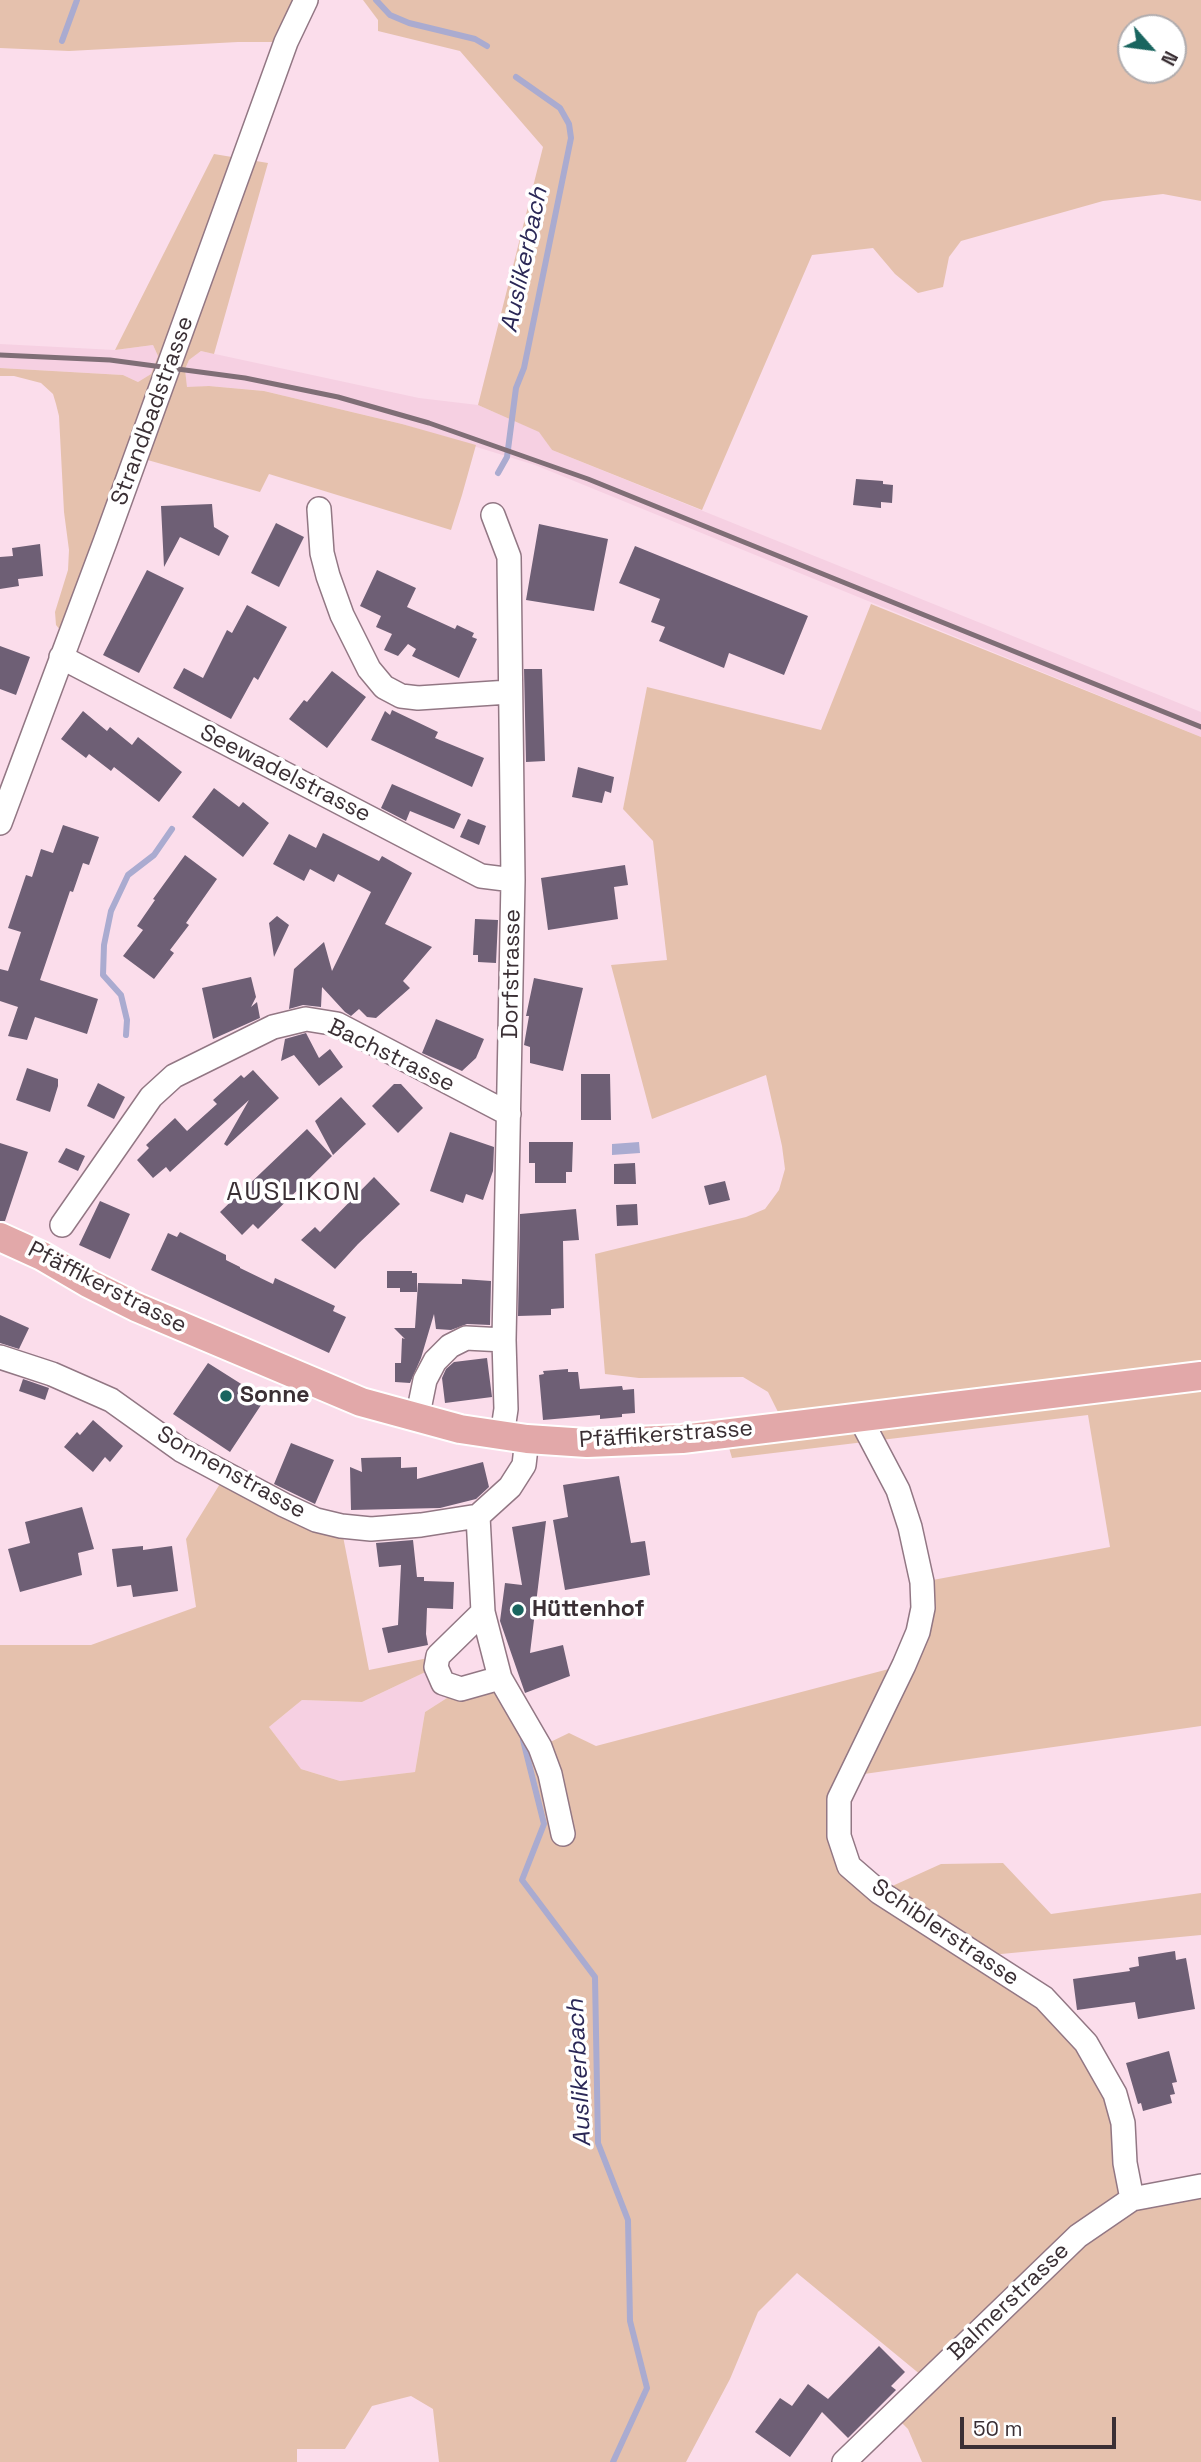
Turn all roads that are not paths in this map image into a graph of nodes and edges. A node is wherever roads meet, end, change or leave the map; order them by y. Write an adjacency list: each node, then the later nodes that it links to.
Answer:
1 (306, 0): 4 (street, Strandbadstrasse)
2 (319, 509): 5 (street)
3 (493, 515): 5 (street, Dorfstrasse)
4 (61, 657): 6 (street, Strandbadstrasse); 7 (street, Seewadelstrasse)
5 (509, 692): 7 (street, Dorfstrasse)
6 (0, 823)
7 (513, 880): 8 (street, Dorfstrasse)
8 (509, 1114): 9 (street, Bachstrasse); 11 (street, Dorfstrasse)
9 (62, 1225)
10 (0, 1237): 15 (main road, Pfäffikerstrasse)
11 (504, 1339): 15 (street); 16 (street, Dorfstrasse)
12 (0, 1357): 17 (street, Sonnenstrasse)
13 (1201, 1376): 14 (main road, Pfäffikerstrasse)
14 (860, 1418): 16 (main road, Pfäffikerstrasse); 22 (street, Schiblerstrasse)
15 (417, 1419): 16 (main road, Pfäffikerstrasse)
16 (514, 1437): 17 (street, Dorfstrasse)
17 (478, 1516): 18 (street)
18 (483, 1612): 19 (street); 19 (street)
19 (500, 1678): 20 (street)
20 (563, 1834)
21 (1201, 2186): 22 (street, Balmerstrasse)
22 (1132, 2199): 23 (street, Balmerstrasse)
23 (844, 2462)

